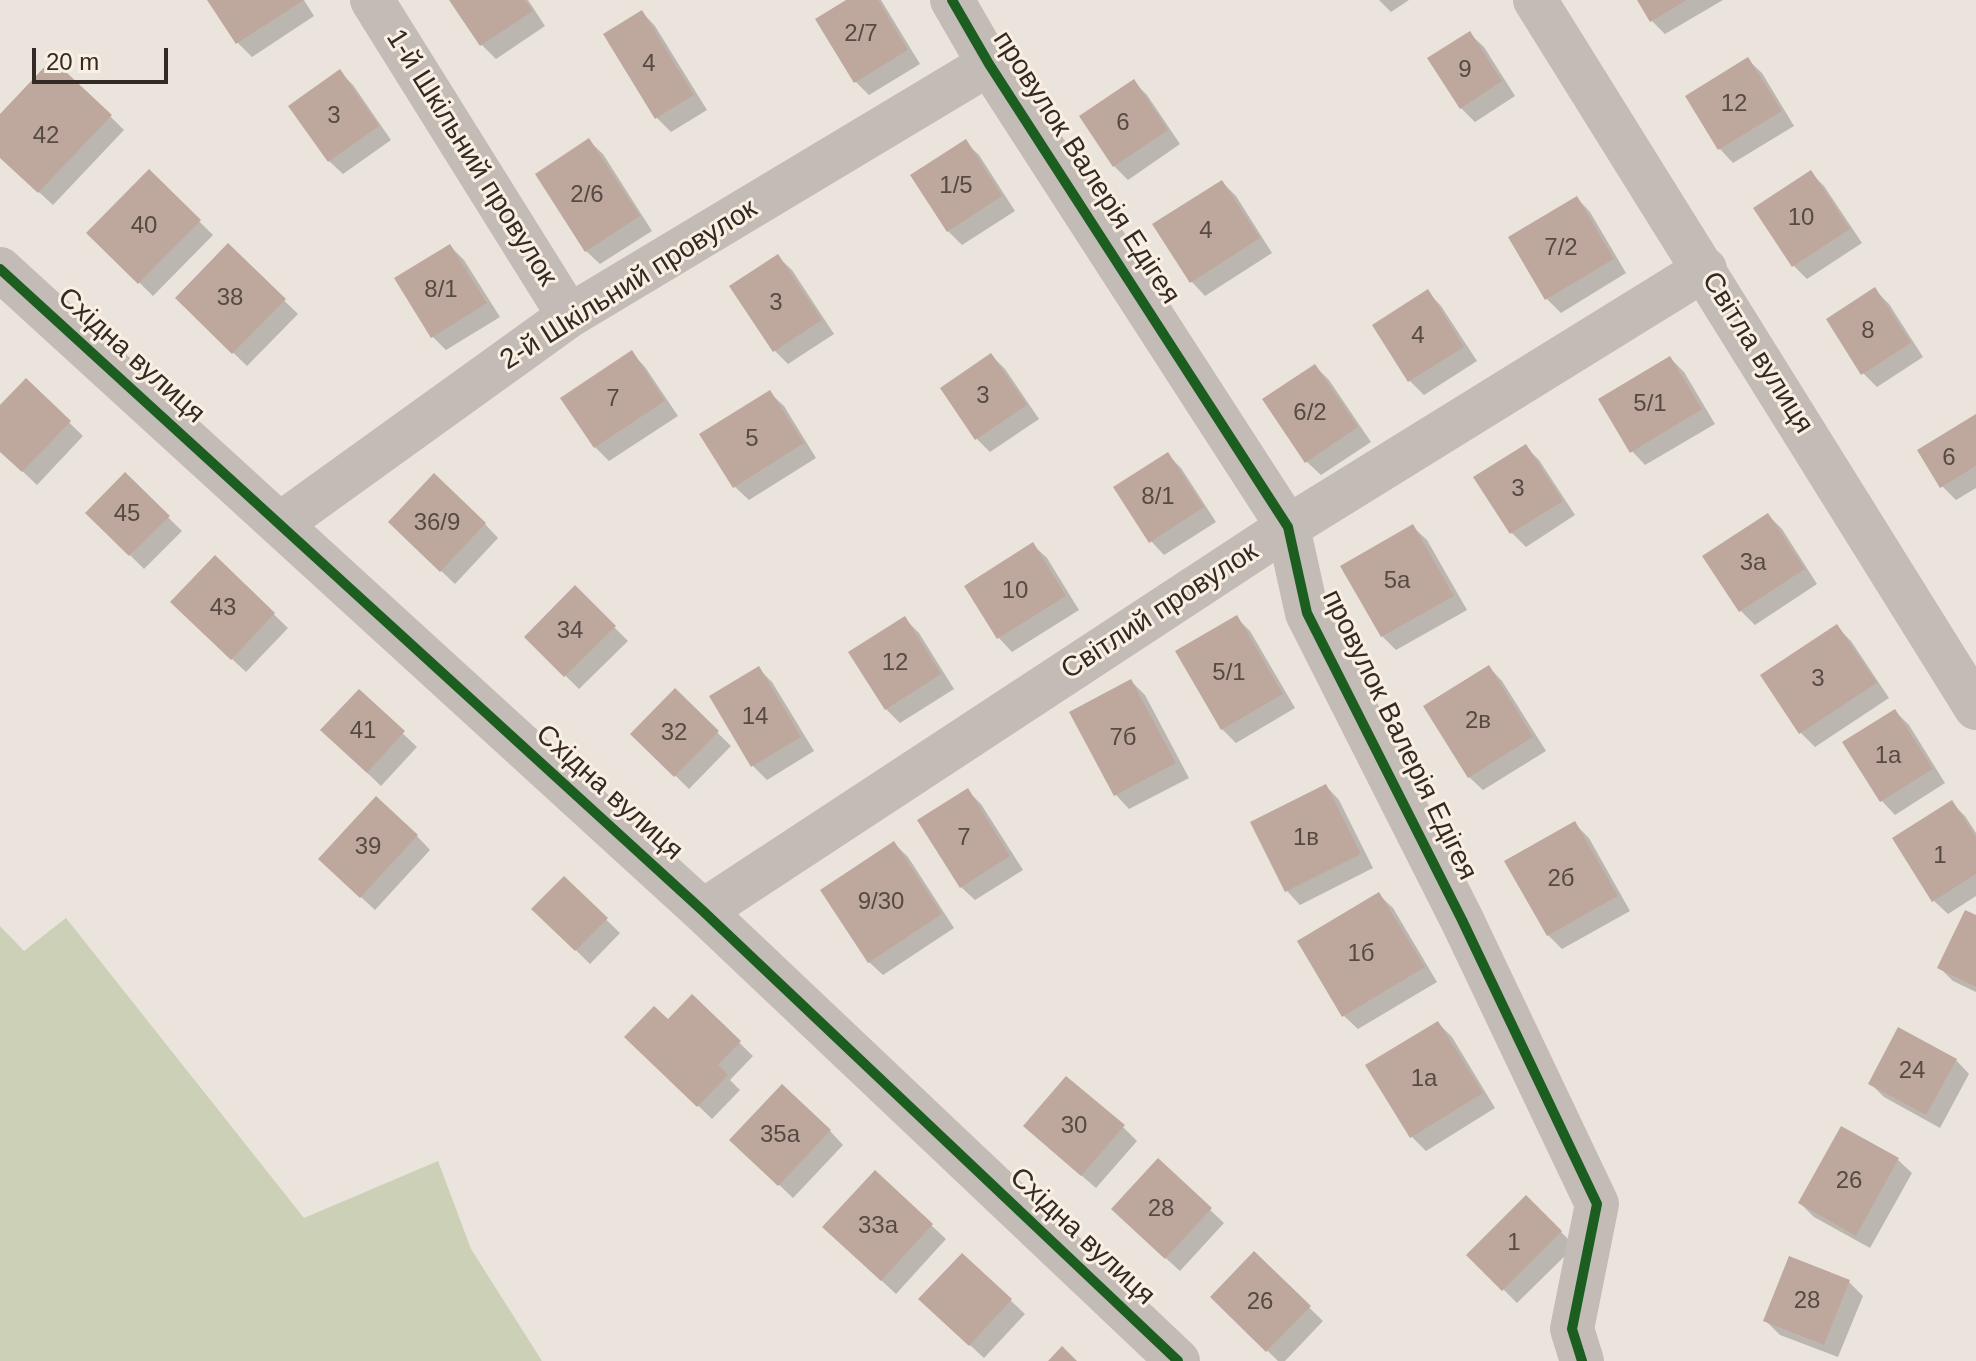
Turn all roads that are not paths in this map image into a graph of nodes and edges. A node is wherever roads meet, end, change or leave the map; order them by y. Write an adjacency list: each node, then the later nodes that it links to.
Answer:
1 (372, 0): 7 (street, 1-й Шкільний провулок)
2 (952, 0): 4 (street, провулок Валерія Едігея)
3 (1535, 0): 6 (street, Світла вулиця)
4 (989, 64): 7 (street, 2-й Шкільний провулок); 9 (street, провулок Валерія Едігея)
5 (0, 269): 8 (street, Східна вулиця)
6 (1705, 269): 9 (street, Світлий провулок); 10 (street, Світла вулиця)
7 (569, 316): 8 (street, 2-й Шкільний провулок)
8 (280, 524): 11 (street, Східна вулиця)
9 (1288, 527): 11 (street, Світлий провулок); 13 (street, провулок Валерія Едігея)
10 (1976, 708)
11 (703, 911): 12 (street, Східна вулиця)
12 (1178, 1361)
13 (1582, 1361)

